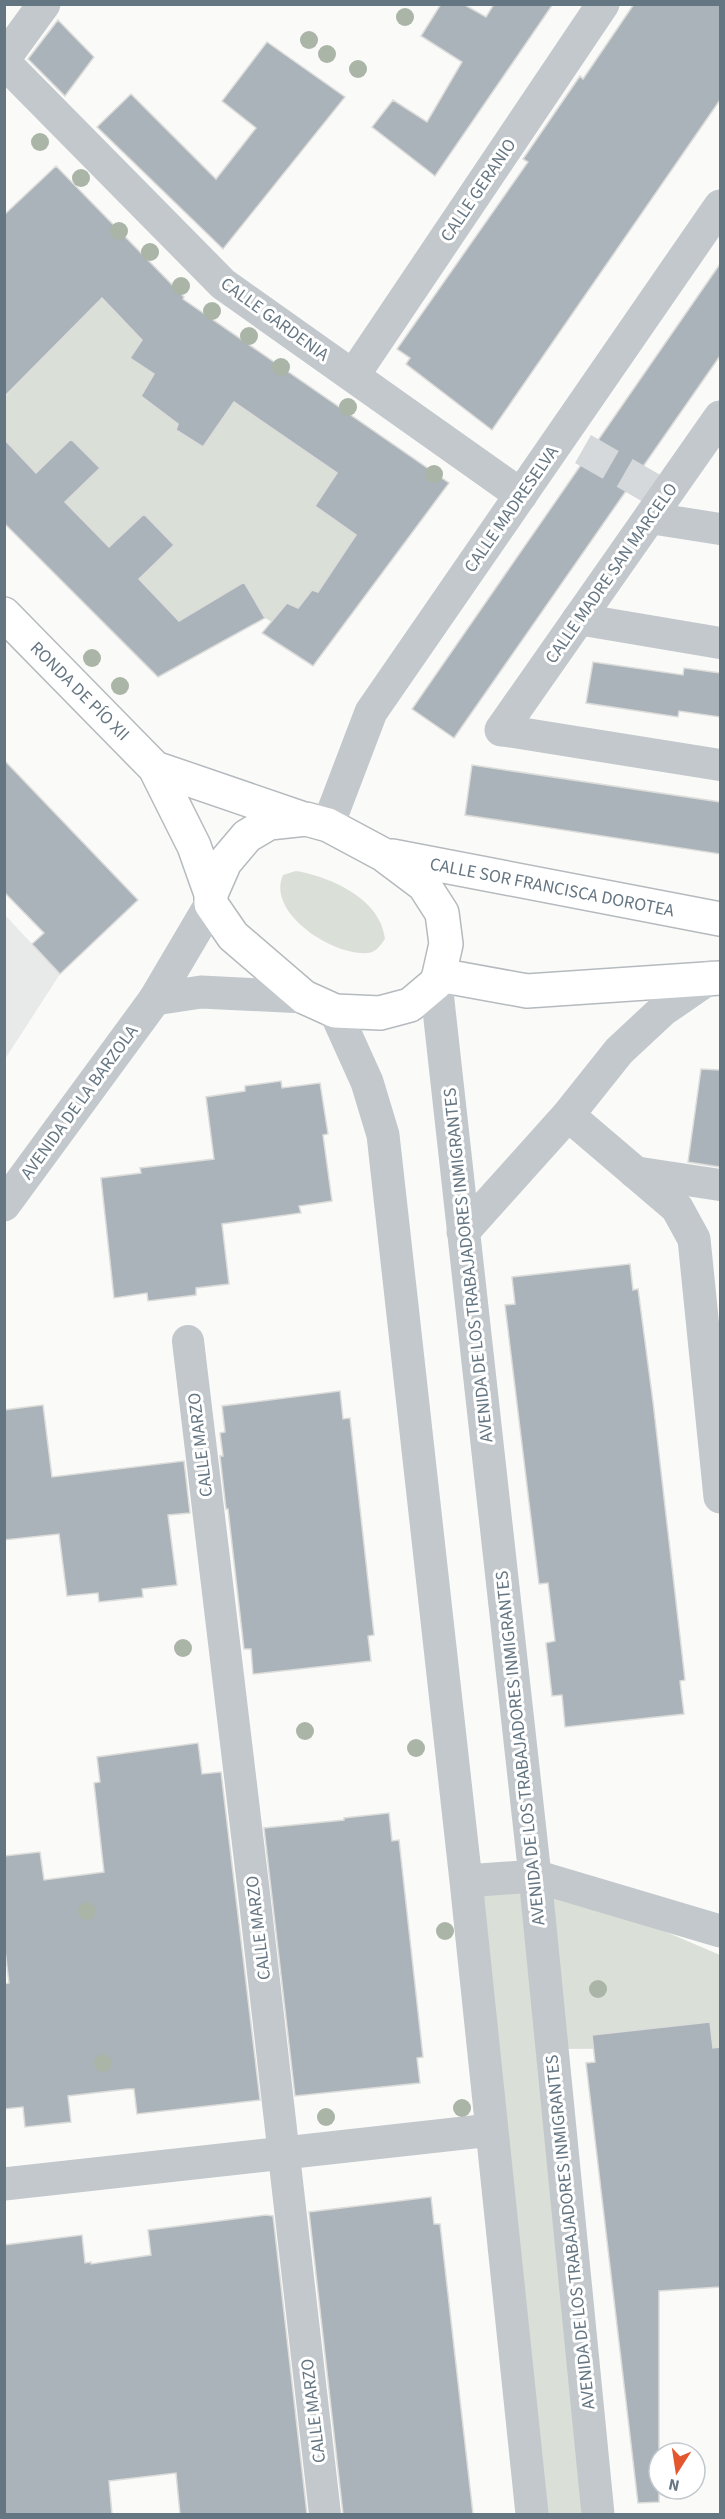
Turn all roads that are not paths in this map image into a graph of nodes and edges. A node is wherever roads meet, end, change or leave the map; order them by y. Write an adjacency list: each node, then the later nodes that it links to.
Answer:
1 (45, 4): 3 (street)
2 (603, 4): 5 (street, CALLE GERANIO)
3 (4, 60): 5 (street, CALLE GARDENIA)
4 (720, 206): 7 (street, CALLE MADRESELVA)
5 (353, 376): 7 (street, CALLE GARDENIA)
6 (720, 417): 8 (street, CALLE MADRE SAN MARCELO)
7 (520, 495): 16 (street, CALLE MADRESELVA)
8 (650, 518): 9 (street); 11 (street, CALLE MADRE SAN MARCELO)
9 (720, 529)
10 (4, 614): 15 (main road, RONDA DE PÍO XII)
11 (578, 619): 12 (street); 13 (street, CALLE MADRE SAN MARCELO)
12 (720, 643)
13 (501, 730): 14 (street)
14 (720, 765)
15 (155, 768): 16 (main road, RONDA DE PÍO XII); 18 (main road, RONDA DE PÍO XII)
16 (317, 822): 17 (main road); 18 (main road)
17 (384, 855): 19 (main road, CALLE SOR FRANCISCA DOROTEA); 21 (main road)
18 (211, 899): 22 (main road); 23 (street, AVENIDA DE LA BARZOLA)
19 (720, 919)
20 (716, 977): 21 (main road); 25 (street)
21 (438, 979): 24 (main road); 29 (street, AVENIDA DE LOS TRABAJADORES INMIGRANTES)
22 (304, 997): 23 (street); 24 (main road)
23 (155, 999): 28 (street, AVENIDA DE LA BARZOLA)
24 (335, 1011): 33 (street)
25 (568, 1116): 26 (street); 29 (street)
26 (634, 1172): 27 (street); 31 (street)
27 (720, 1185)
28 (4, 1205)
29 (463, 1232): 32 (street, AVENIDA DE LOS TRABAJADORES INMIGRANTES)
30 (188, 1341): 36 (street, CALLE MARZO)
31 (720, 1497)
32 (535, 1876): 33 (street); 34 (street); 40 (street, AVENIDA DE LOS TRABAJADORES INMIGRANTES)
33 (466, 1881): 35 (street)
34 (720, 1931)
35 (491, 2130): 36 (street); 39 (street)
36 (282, 2153): 37 (street); 38 (street, CALLE MARZO)
37 (4, 2184)
38 (325, 2514)
39 (532, 2514)
40 (598, 2514)

